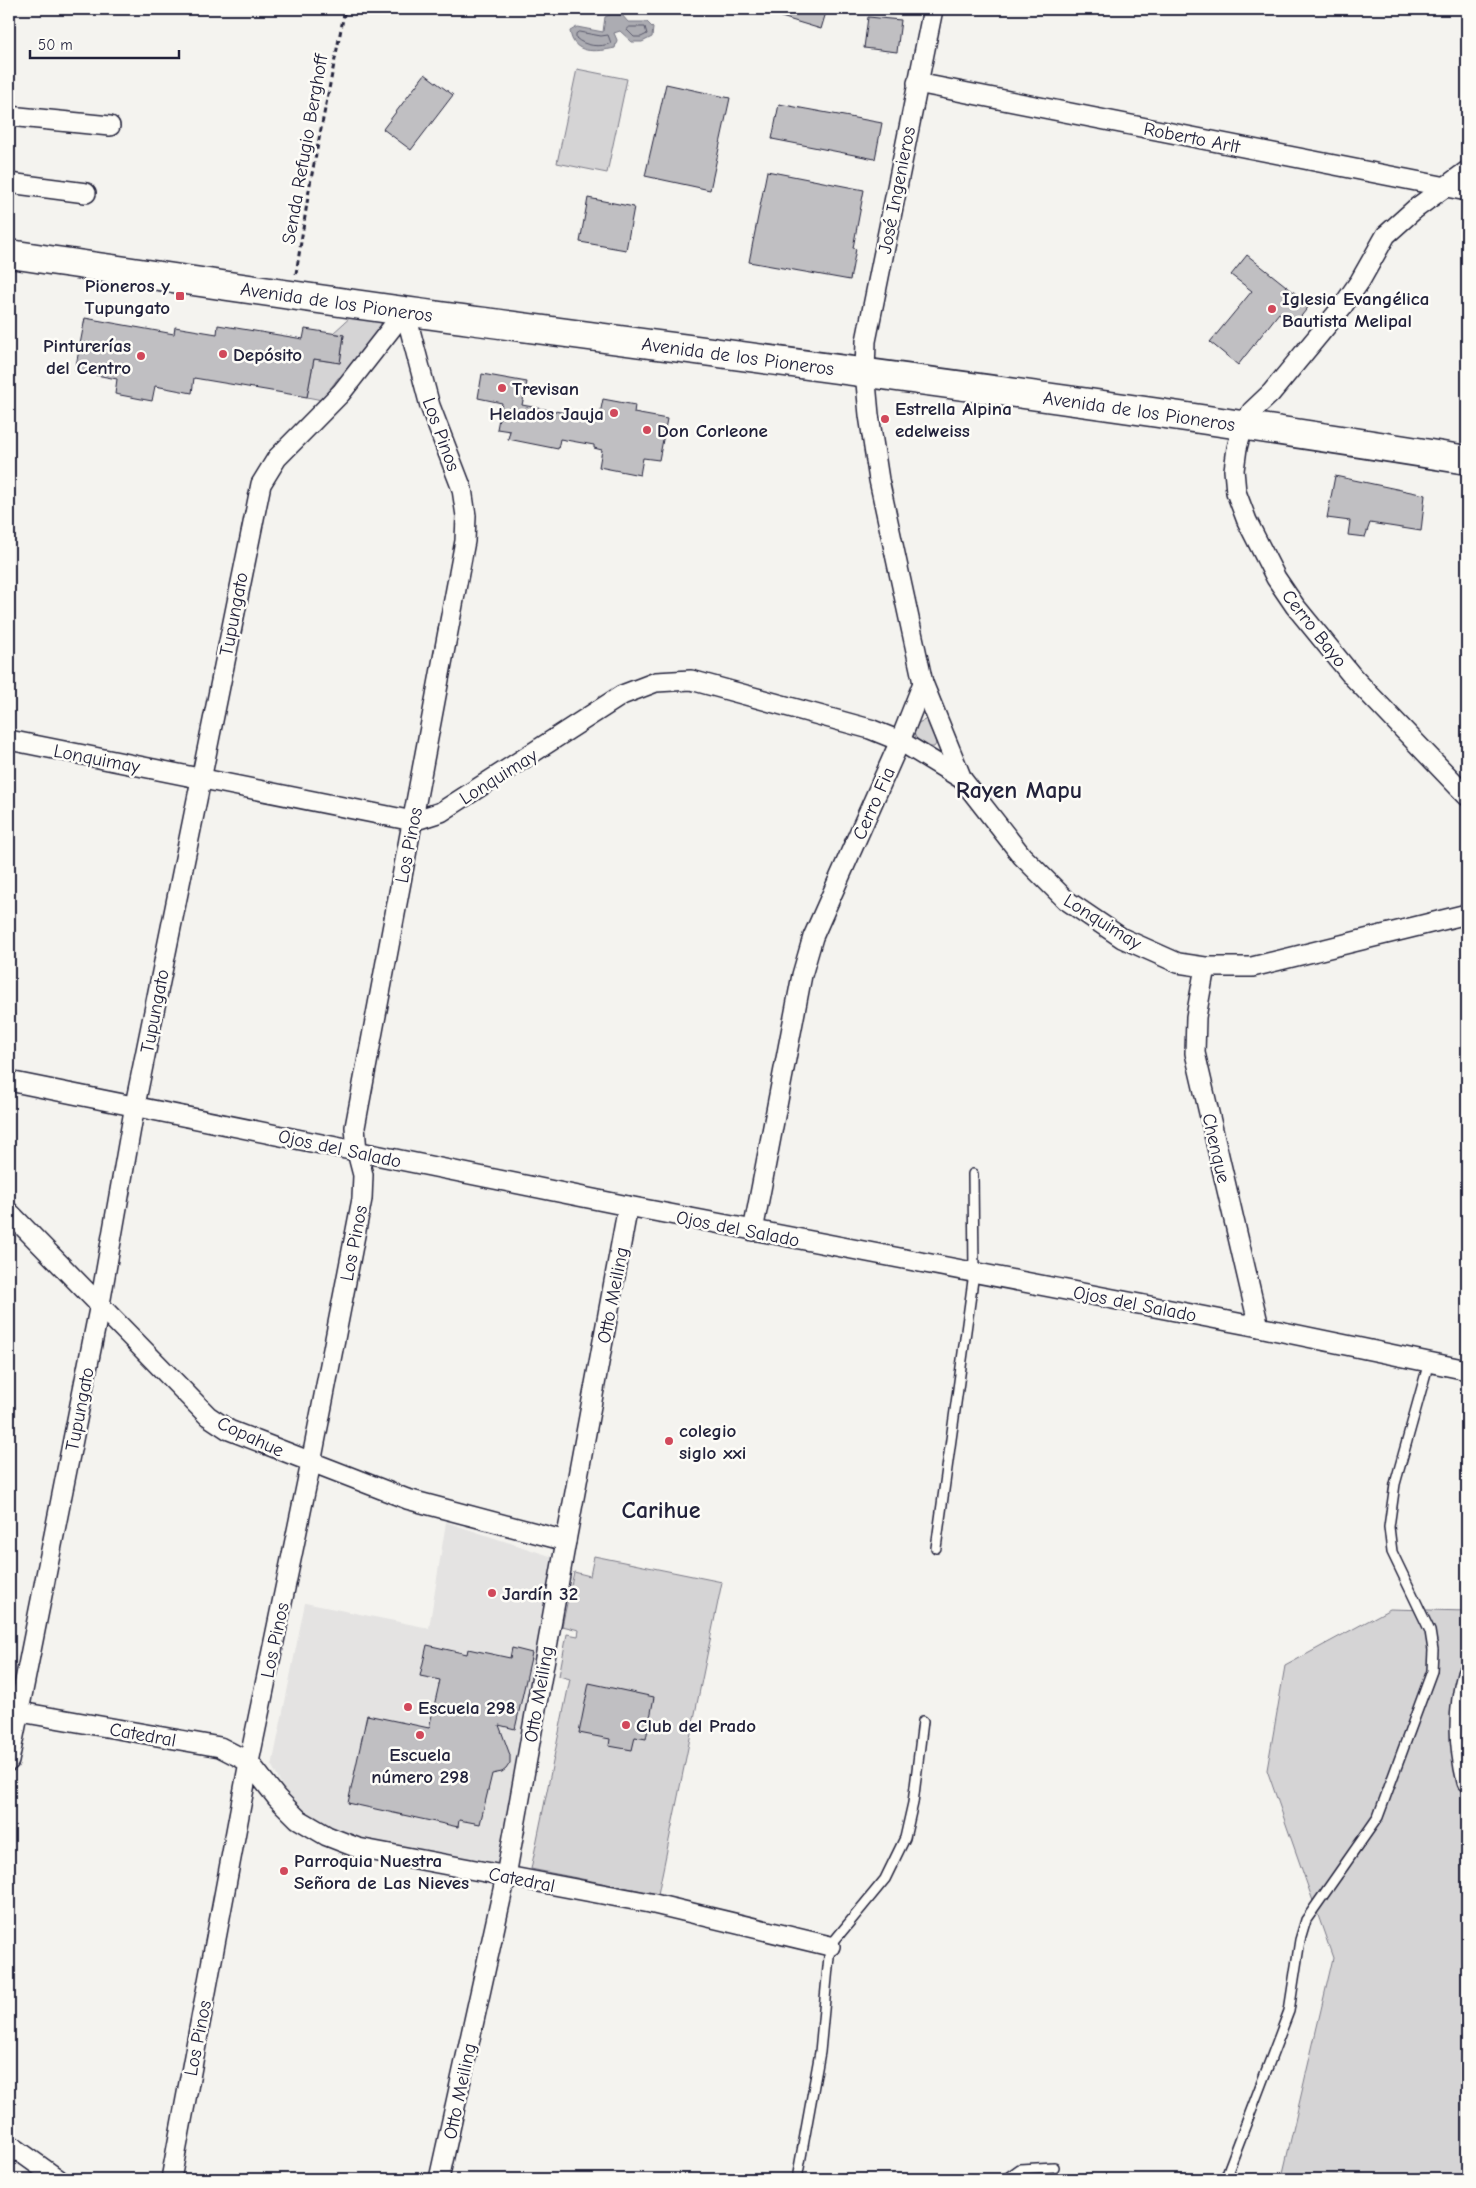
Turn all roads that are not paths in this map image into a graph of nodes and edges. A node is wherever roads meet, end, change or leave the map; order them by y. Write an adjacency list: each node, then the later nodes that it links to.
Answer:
1 (933, 9): 2 (street, José Ingenieros)
2 (917, 83): 7 (street, Roberto Arlt); 12 (street, José Ingenieros)
3 (9, 116): 4 (street)
4 (110, 126)
5 (1467, 171): 7 (street, Cerro Bayo)
6 (9, 183): 9 (street)
7 (1443, 187): 8 (street, Roberto Arlt); 13 (street, Cerro Bayo)
8 (1467, 191)
9 (86, 193)
10 (9, 254): 11 (main road, Avenida de los Pioneros)
11 (405, 311): 12 (main road, Avenida de los Pioneros); 18 (street, Tupungato); 21 (street, Los Pinos)
12 (865, 372): 13 (main road, Avenida de los Pioneros); 15 (street)
13 (1244, 425): 14 (main road, Avenida de los Pioneros); 20 (street, Cerro Bayo)
14 (1467, 460)
15 (923, 683): 17 (street, Cerro Fia); 19 (street, Lonquimay)
16 (9, 740): 18 (street, Lonquimay)
17 (900, 741): 19 (street, Lonquimay); 21 (street, Lonquimay); 30 (street, Cerro Fia)
18 (200, 778): 21 (street, Lonquimay); 25 (street, Tupungato)
19 (962, 779): 23 (street, Lonquimay)
20 (1467, 796)
21 (413, 821): 26 (street, Los Pinos)
22 (1467, 914): 23 (street, Lonquimay)
23 (1205, 967): 33 (street, Chenque)
24 (9, 1081): 25 (street, Ojos del Salado)
25 (135, 1105): 26 (street, Ojos del Salado); 32 (street, Tupungato)
26 (357, 1152): 28 (street, Ojos del Salado); 36 (street, Los Pinos)
27 (973, 1174): 31 (lane)
28 (628, 1206): 30 (street, Ojos del Salado); 37 (street, Otto Meiling)
29 (9, 1212): 32 (street, Copahue)
30 (753, 1231): 31 (street, Ojos del Salado)
31 (974, 1273): 33 (street, Ojos del Salado); 38 (lane)
32 (100, 1304): 36 (street, Copahue); 40 (street, Tupungato)
33 (1259, 1327): 34 (street, Ojos del Salado)
34 (1429, 1362): 35 (street, Ojos del Salado); 54 (lane)
35 (1467, 1370)
36 (311, 1463): 37 (street, Copahue); 43 (street, Los Pinos)
37 (566, 1541): 45 (street, Otto Meiling)
38 (936, 1548)
39 (1467, 1674): 44 (street)
40 (14, 1711): 42 (street, Tupungato); 43 (street, Catedral)
41 (923, 1721): 46 (lane)
42 (9, 1761)
43 (249, 1762): 45 (street, Catedral); 50 (street, Los Pinos)
44 (1467, 1782)
45 (506, 1876): 46 (street, Catedral); 51 (street, Otto Meiling)
46 (830, 1946): 52 (lane)
47 (9, 2144): 49 (street)
48 (1054, 2167): 53 (lane)
49 (58, 2179)
50 (171, 2179)
51 (440, 2179)
52 (797, 2179)
53 (1006, 2179)
54 (1225, 2179)

